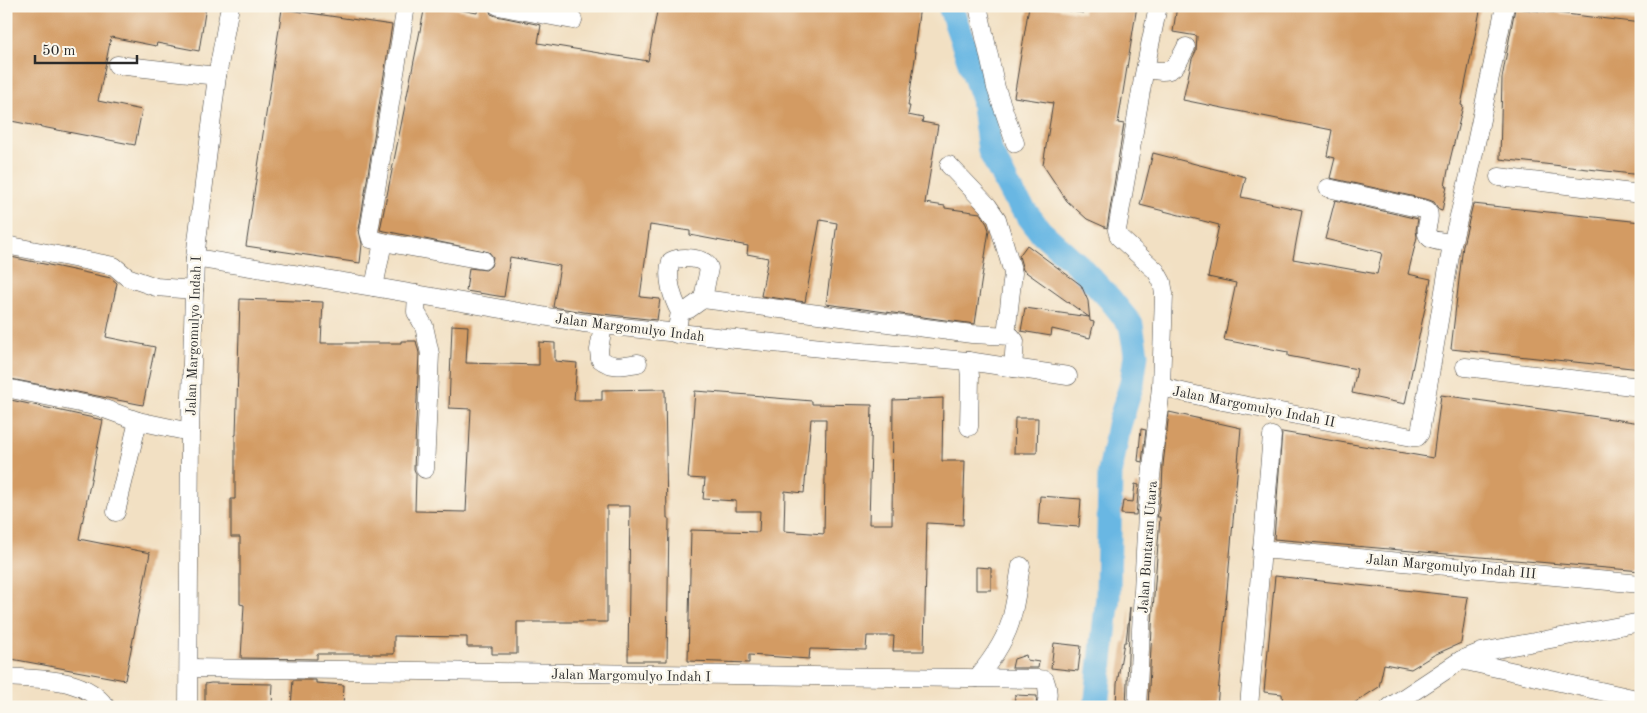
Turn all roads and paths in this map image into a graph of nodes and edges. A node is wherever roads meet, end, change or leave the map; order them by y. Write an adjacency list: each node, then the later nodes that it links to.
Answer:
1 (230, 6): 11 (street, Jalan Margomulyo Indah I)
2 (406, 6): 17 (street)
3 (498, 6): 7 (street)
4 (978, 6): 12 (street)
5 (1158, 6): 10 (street, Jalan Margomulyo Indah II)
6 (1505, 6): 18 (street)
7 (573, 20)
8 (1186, 47): 10 (street)
9 (117, 65): 11 (street)
10 (1146, 69): 35 (street, Jalan Margomulyo Indah II)
11 (217, 76): 20 (street, Jalan Margomulyo Indah I)
12 (1015, 143)
13 (949, 165): 29 (street)
14 (1499, 177): 16 (street)
15 (1328, 188): 18 (street)
16 (1641, 194)
17 (383, 242): 21 (street); 22 (street)
18 (1452, 244): 35 (street, Jalan Margomulyo Indah II)
19 (6, 245): 23 (street)
20 (195, 258): 22 (street, Jalan Margomulyo Indah); 23 (street, Jalan Margomulyo Indah I)
21 (483, 260)
22 (374, 287): 24 (street, Jalan Margomulyo Indah)
23 (194, 290): 40 (street, Jalan Margomulyo Indah I)
24 (417, 294): 27 (street, Jalan Margomulyo Indah); 42 (street)
25 (703, 299): 26 (street); 26 (street); 29 (street)
26 (680, 312): 28 (street)
27 (603, 325): 28 (street, Jalan Margomulyo Indah); 31 (street)
28 (676, 334): 30 (street, Jalan Margomulyo Indah)
29 (1006, 335): 33 (street)
30 (968, 361): 33 (street, Jalan Margomulyo Indah); 39 (street)
31 (638, 363)
32 (1465, 367): 36 (street)
33 (1013, 368): 34 (street, Jalan Margomulyo Indah)
34 (1068, 376)
35 (1161, 387): 56 (street, Jalan Buntaran Utara)
36 (1641, 387)
37 (6, 388): 38 (street)
38 (138, 421): 40 (street); 43 (street)
39 (969, 427)
40 (190, 432): 49 (street, Jalan Margomulyo Indah I)
41 (1272, 436): 44 (street)
42 (425, 469)
43 (116, 512)
44 (1262, 550): 46 (street, Jalan Margomulyo Indah III); 57 (street)
45 (1021, 566): 51 (street)
46 (1641, 584)
47 (1641, 622): 48 (street)
48 (1461, 660): 52 (street); 58 (street)
49 (189, 668): 51 (street, Jalan Margomulyo Indah I); 54 (street, Jalan Margomulyo Indah I)
50 (6, 677): 53 (street)
51 (976, 678): 55 (street, Jalan Margomulyo Indah I)
52 (1641, 700)
53 (106, 707)
54 (188, 707)
55 (1046, 707)
56 (1137, 707)
57 (1249, 707)
58 (1390, 707)

